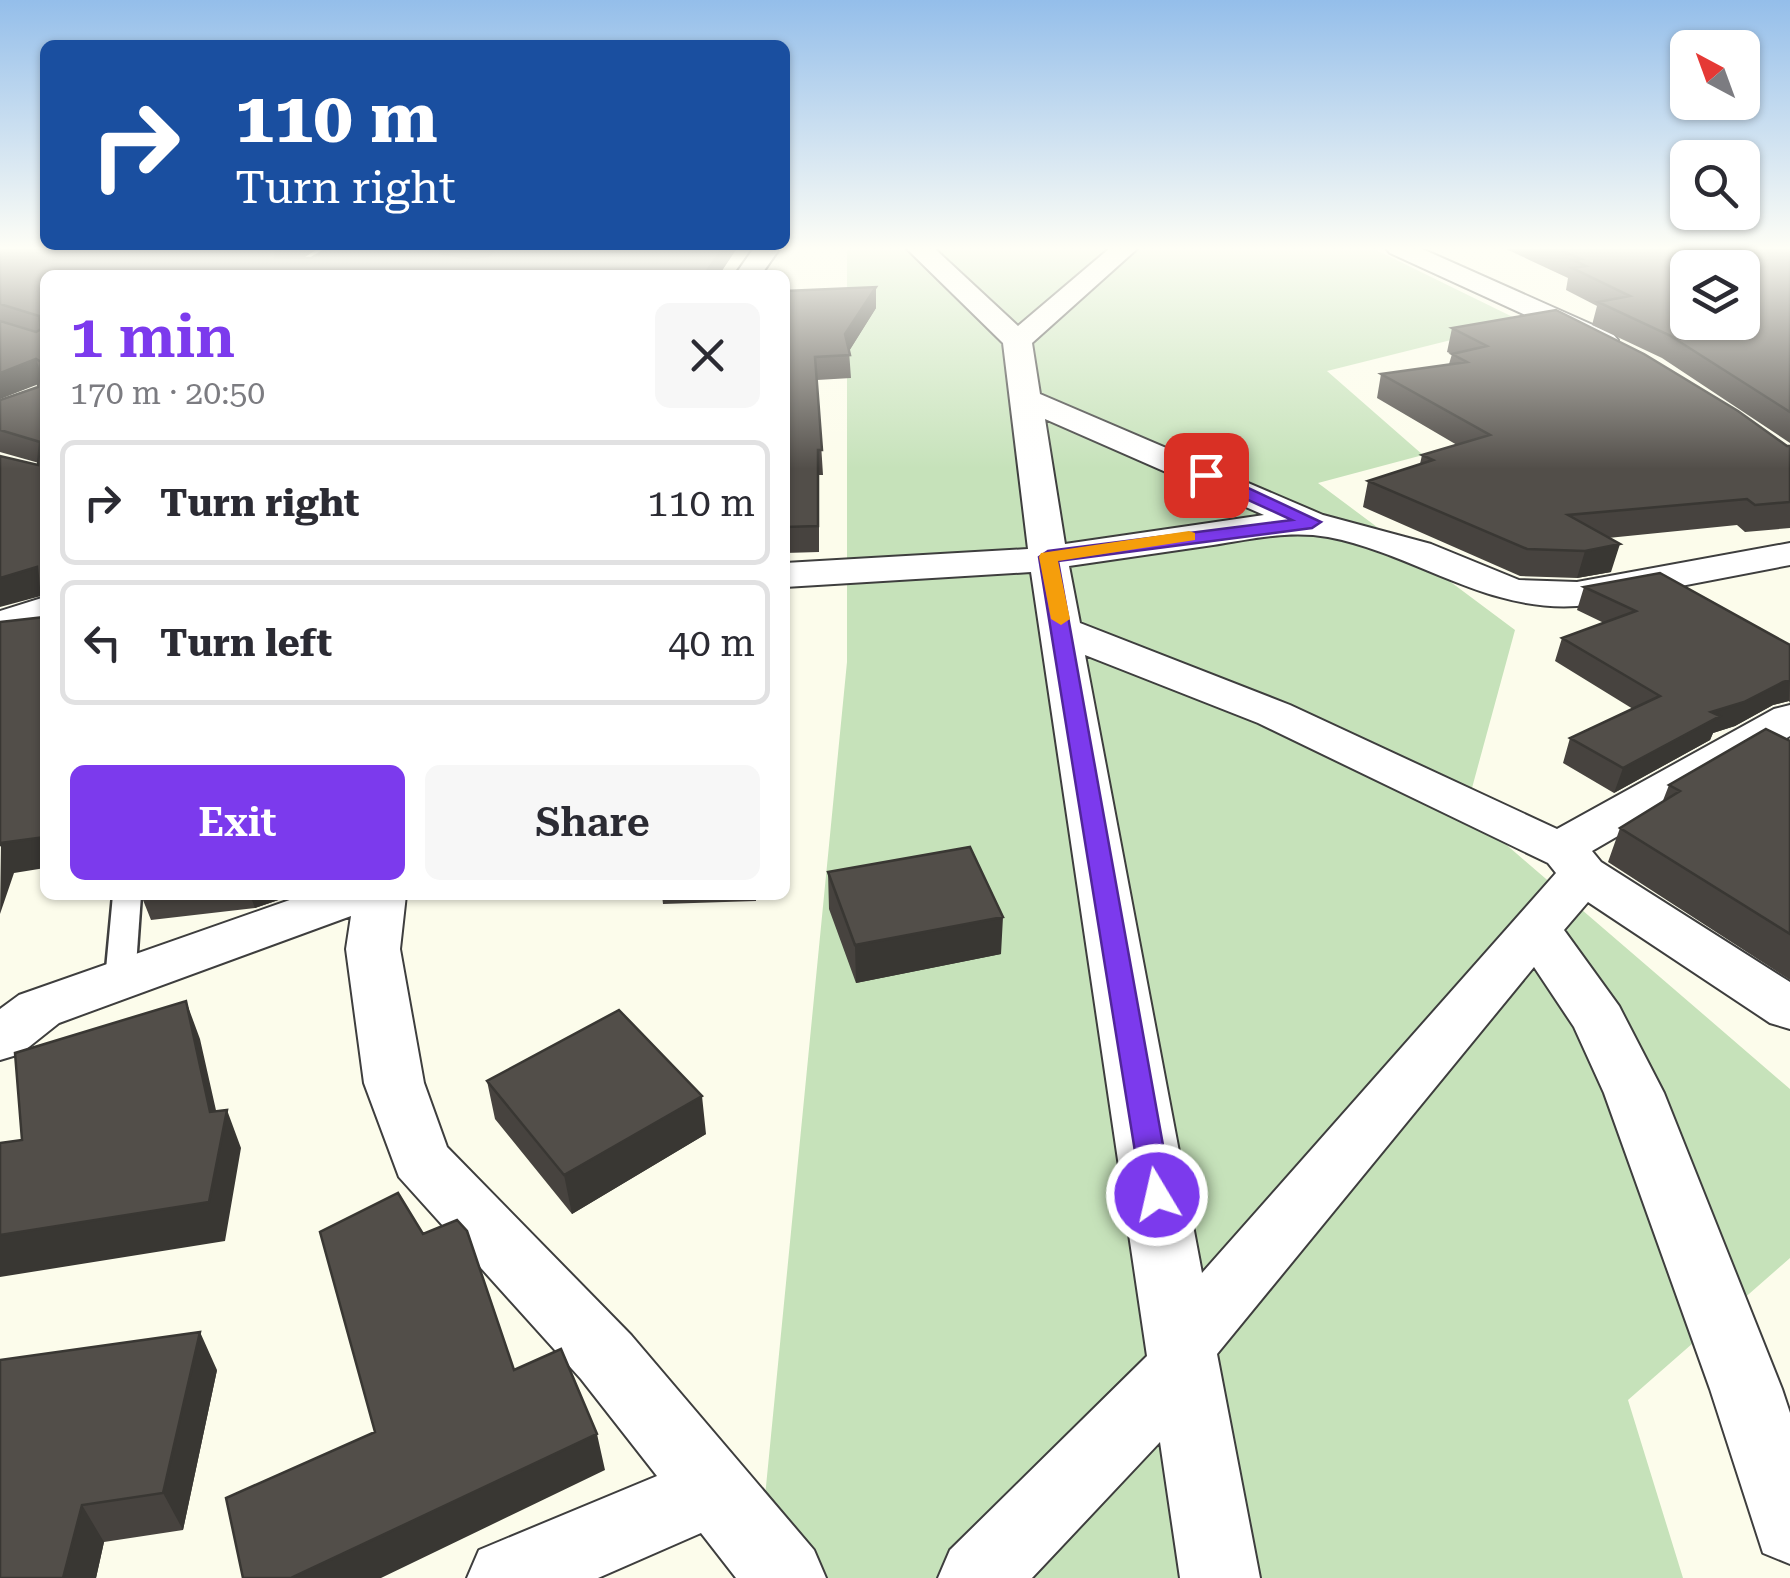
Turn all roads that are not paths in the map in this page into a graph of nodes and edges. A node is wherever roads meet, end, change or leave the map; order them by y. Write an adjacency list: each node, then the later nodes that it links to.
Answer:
1 (997, 322): 4 (street)
2 (1039, 322): 4 (street)
3 (1558, 322): 5 (street)
4 (1017, 341): 6 (street)
5 (1635, 357)
6 (1025, 399): 7 (street); 9 (street)
7 (1312, 522): 8 (street); 9 (street)
8 (1790, 554)
9 (1048, 557): 10 (street); 13 (street)
10 (790, 575)
11 (40, 612): 12 (street)
12 (0, 625)
13 (1063, 632): 15 (street); 23 (street)
14 (1790, 718): 15 (street)
15 (1574, 863): 19 (street); 21 (street)
16 (127, 900): 20 (lane)
17 (343, 900): 20 (street)
18 (379, 900): 24 (street)
19 (1536, 930): 23 (street); 25 (street)
20 (120, 980): 22 (street)
21 (1790, 1009)
22 (0, 1039)
23 (1184, 1355): 28 (street); 29 (street)
24 (714, 1490): 26 (street); 27 (street)
25 (1790, 1526)
26 (507, 1578)
27 (786, 1578)
28 (978, 1578)
29 (1220, 1578)

